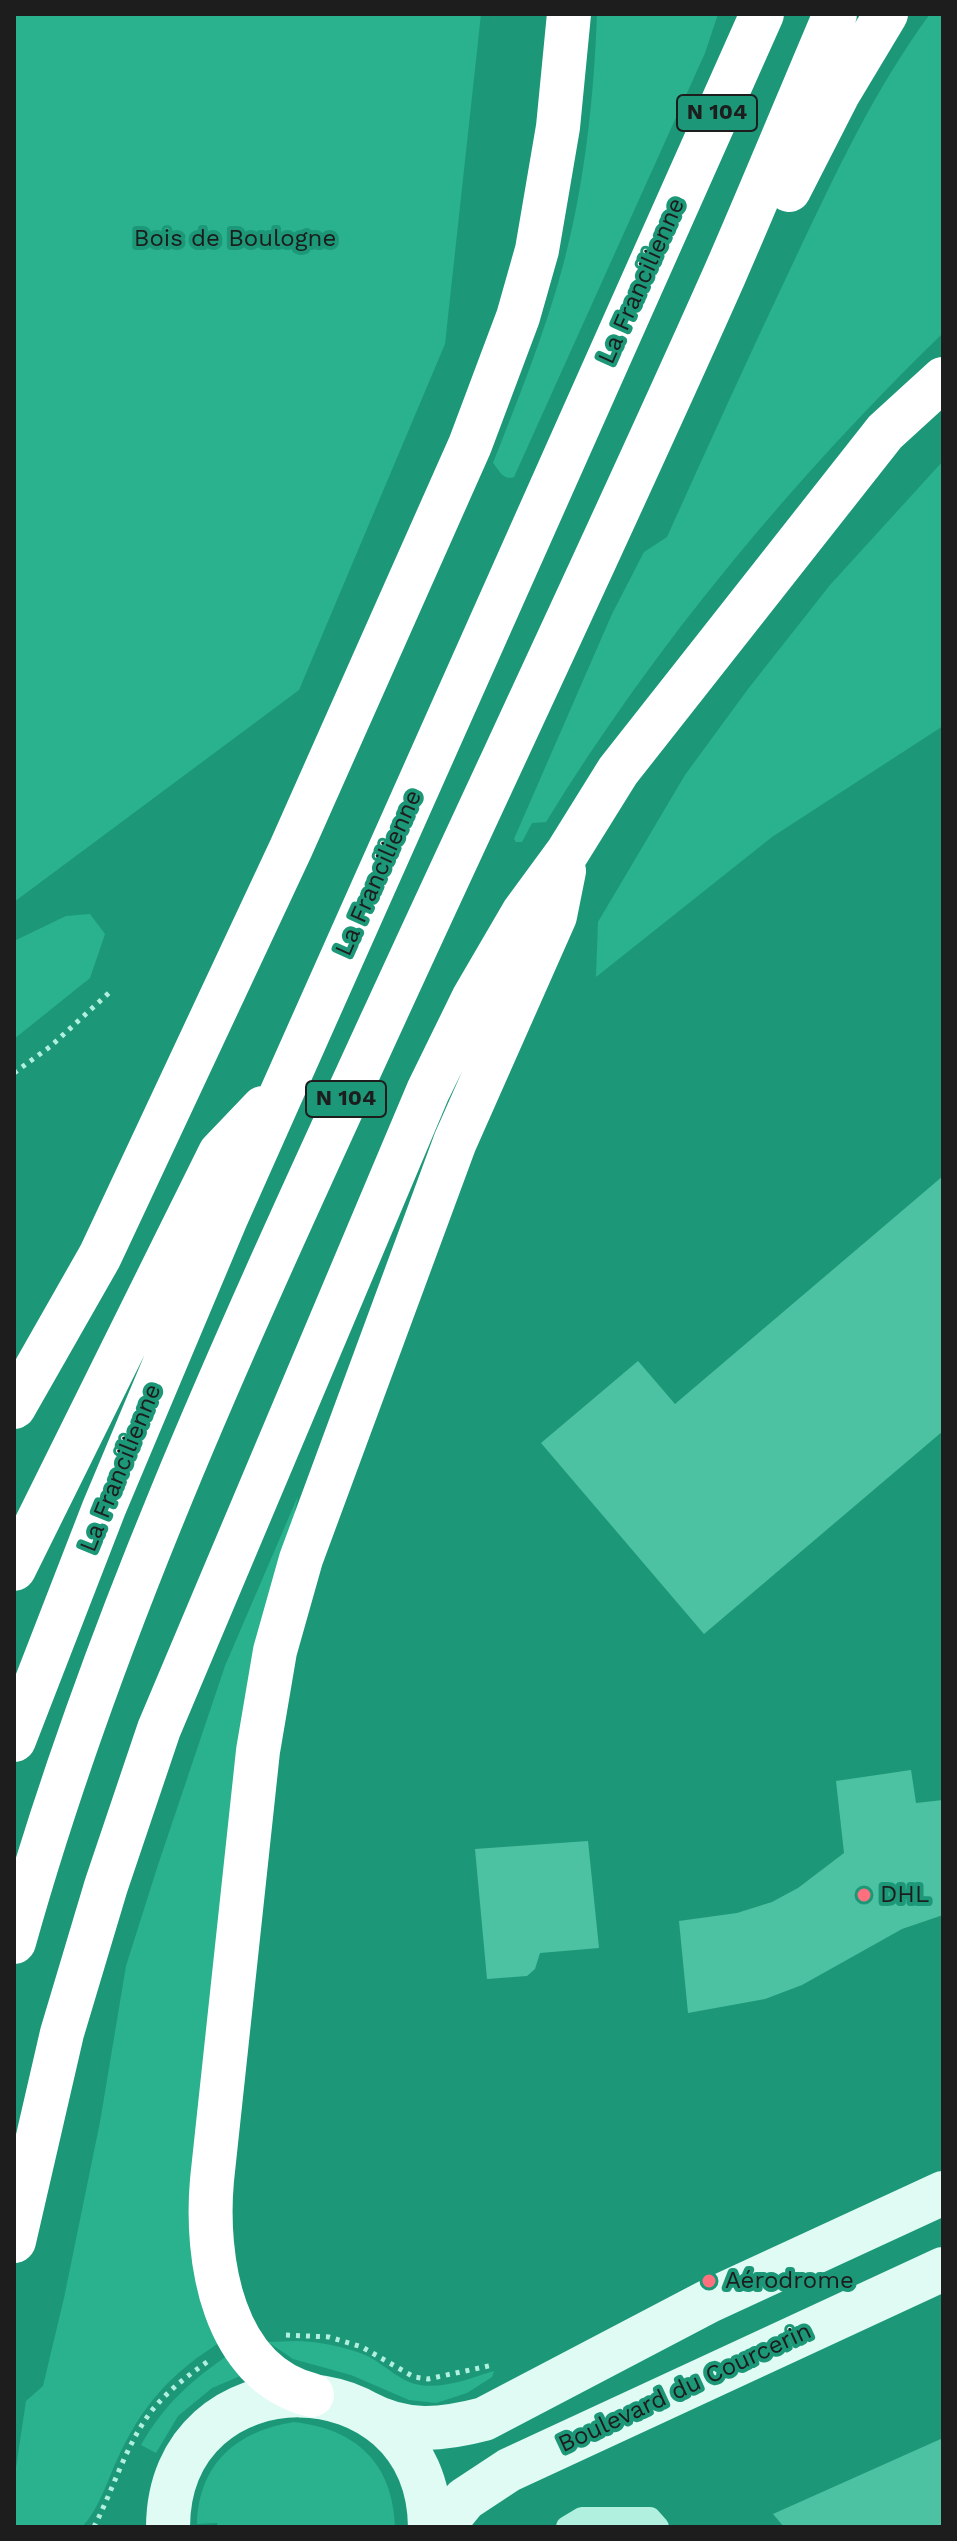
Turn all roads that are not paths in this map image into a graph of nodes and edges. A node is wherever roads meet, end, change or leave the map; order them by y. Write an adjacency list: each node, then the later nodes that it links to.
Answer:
1 (569, 14): 9 (highway)
2 (762, 14): 8 (highway, La Francilienne / N 104)
3 (835, 14): 5 (highway)
4 (886, 14): 5 (highway)
5 (725, 274): 12 (highway, N 104)
6 (943, 379): 7 (highway)
7 (567, 853): 14 (highway); 16 (highway)
8 (284, 1086): 10 (highway); 11 (highway, La Francilienne / N 104)
9 (14, 1407)
10 (14, 1569)
11 (14, 1740)
12 (14, 1942)
13 (943, 2193): 17 (main road)
14 (14, 2241)
15 (943, 2269): 22 (main road, Boulevard du Courcerin)
16 (312, 2395): 17 (main road); 18 (main road)
17 (365, 2412): 21 (main road)
18 (177, 2477): 19 (main road); 20 (main road)
19 (137, 2527)
20 (168, 2527)
21 (430, 2527)
22 (442, 2527)
23 (567, 2527): 24 (lane)
24 (658, 2527)

